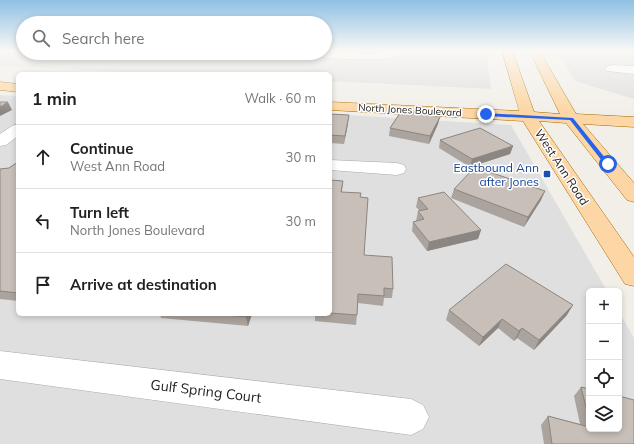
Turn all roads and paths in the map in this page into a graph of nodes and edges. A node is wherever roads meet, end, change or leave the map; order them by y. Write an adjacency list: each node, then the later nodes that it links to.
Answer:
1 (515, 71): 5 (main road, West Ann Road)
2 (546, 71): 7 (main road)
3 (0, 86): 4 (main road)
4 (16, 88)
5 (529, 105): 6 (main road, North Jones Boulevard); 7 (main road, North Jones Boulevard); 7 (main road, North Jones Boulevard); 15 (main road, West Ann Road)
6 (332, 106)
7 (569, 109): 8 (main road, North Jones Boulevard); 14 (main road)
8 (634, 122)
9 (16, 130): 10 (street)
10 (0, 142): 11 (street)
11 (16, 144)
12 (332, 164): 13 (street)
13 (397, 169)
14 (634, 196)
15 (634, 276)
16 (0, 365): 17 (street, Gulf Spring Court)
17 (411, 417)

